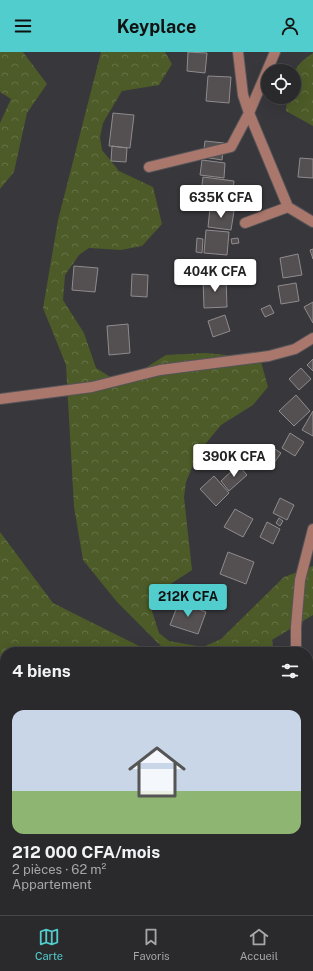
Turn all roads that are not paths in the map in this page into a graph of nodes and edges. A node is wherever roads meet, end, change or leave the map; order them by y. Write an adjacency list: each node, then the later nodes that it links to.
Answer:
1 (238, 52): 3 (street)
2 (275, 52): 3 (street)
3 (249, 113): 4 (street); 5 (street)
4 (148, 167)
5 (288, 207): 6 (street); 7 (street)
6 (313, 222)
7 (245, 223)
8 (313, 338): 9 (street)
9 (0, 399)
10 (313, 529): 11 (street)
11 (296, 647)

